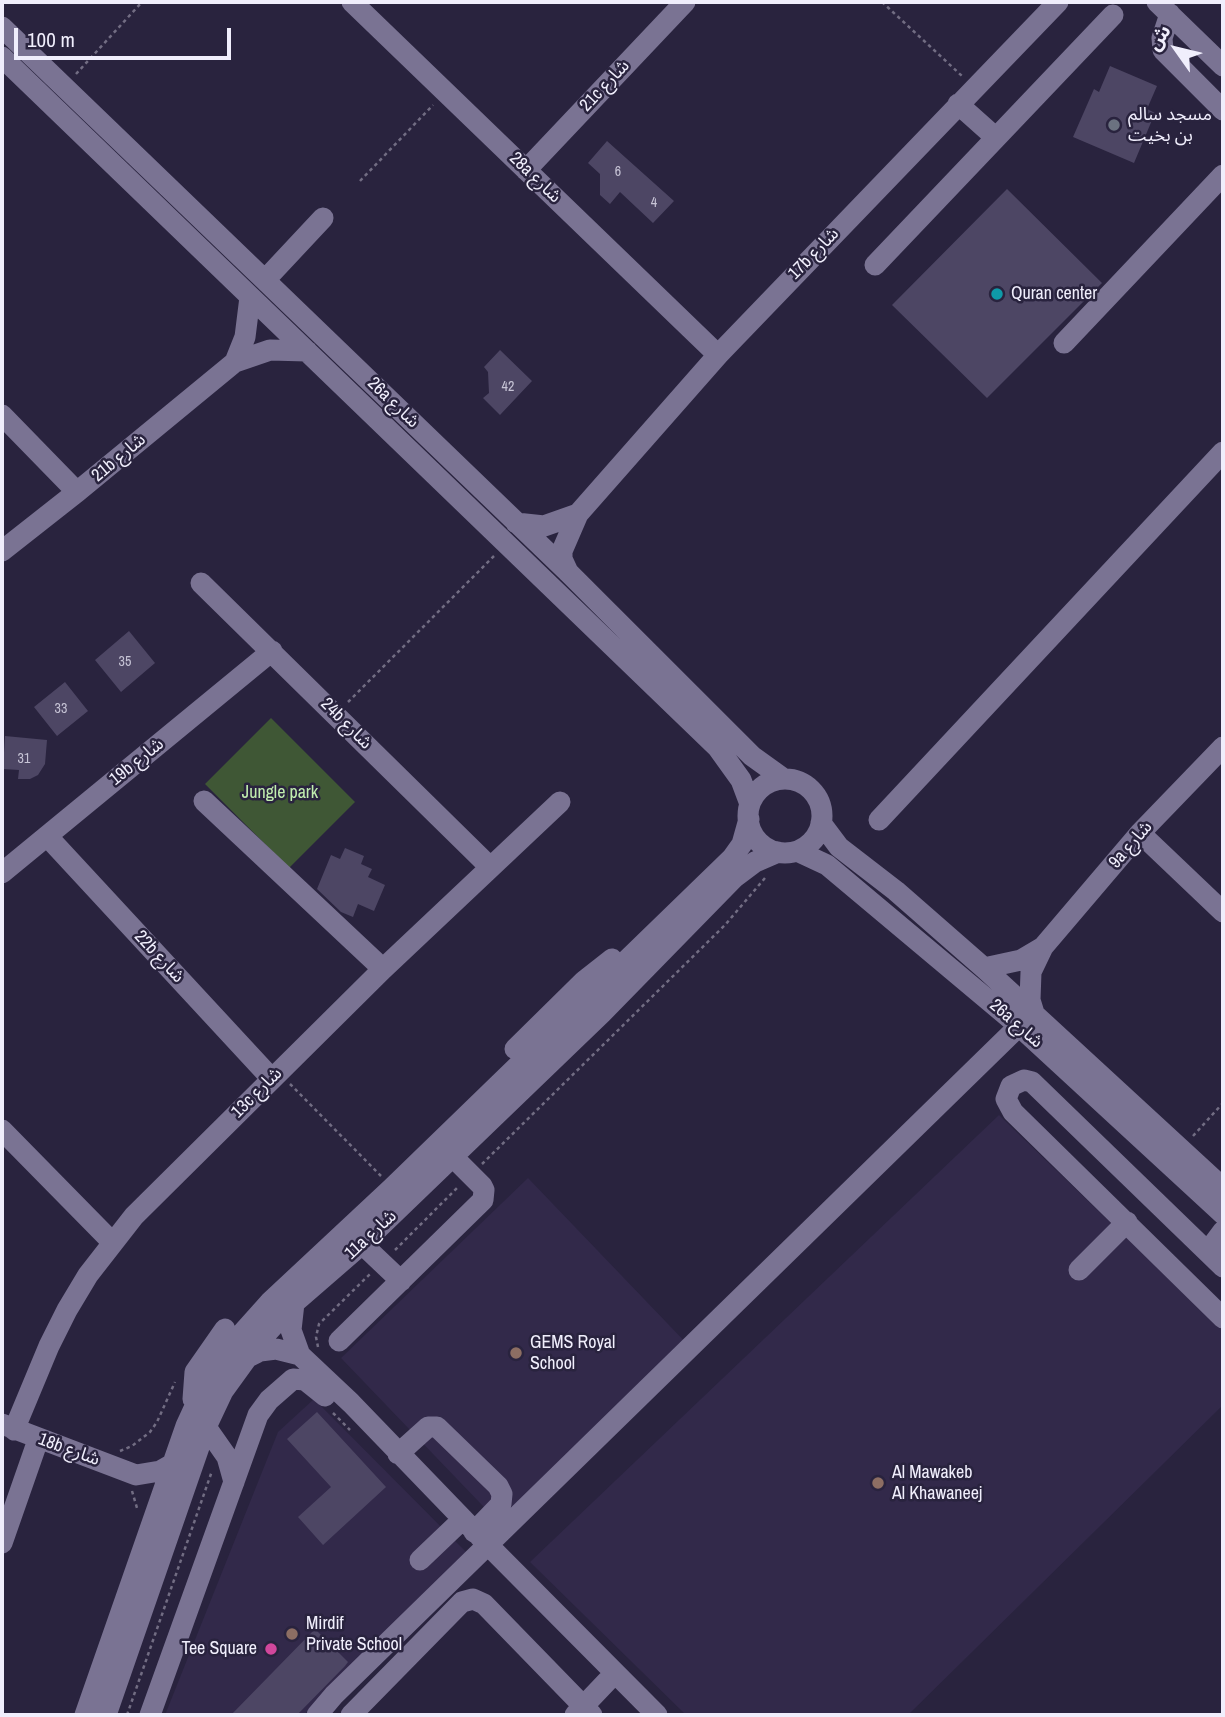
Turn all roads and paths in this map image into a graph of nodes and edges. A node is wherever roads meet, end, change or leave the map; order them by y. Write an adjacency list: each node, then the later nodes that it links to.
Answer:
1 (142, 2): 11 (path)
2 (352, 2): 13 (street, 28a شارع)
3 (685, 2): 17 (street, 21c شارع)
4 (882, 2): 12 (path)
5 (1058, 2): 12 (street, 17b شارع)
6 (1160, 6): 10 (street); 15 (street)
7 (1113, 15): 16 (street)
8 (2, 27): 11 (street, 26a شارع)
9 (2, 57): 23 (street, 26a شارع)
10 (1223, 66)
11 (64, 87): 22 (street, 26a شارع)
12 (974, 88): 14 (street, 17b شارع)
13 (445, 92): 17 (street, 28a شارع); 19 (path)
14 (958, 104): 16 (street); 26 (street, 17b شارع)
15 (1223, 110)
16 (995, 137): 21 (street)
17 (526, 170): 26 (street, 28a شارع)
18 (1223, 175): 24 (street)
19 (360, 181)
20 (323, 218): 22 (street)
21 (875, 265)
22 (265, 280): 32 (street, 26a شارع)
23 (250, 297): 25 (street, 26a شارع); 27 (street)
24 (1064, 343)
25 (307, 351): 27 (street, 21b شارع); 33 (street, 26a شارع)
26 (718, 355): 31 (street, 17b شارع)
27 (235, 362): 30 (street, 21b شارع)
28 (2, 415): 30 (street)
29 (1223, 452): 44 (street)
30 (77, 492): 34 (street, 21b شارع)
31 (578, 513): 32 (street, 17b شارع); 35 (street, 17b شارع)
32 (516, 523): 35 (street, 26a شارع)
33 (507, 544): 38 (path); 43 (street, 26a شارع)
34 (2, 551)
35 (568, 572): 40 (street, 26a شارع)
36 (201, 583): 37 (street, 24b شارع)
37 (272, 651): 38 (street, 24b شارع); 47 (street, 19b شارع)
38 (336, 714): 49 (street, 24b شارع)
39 (1223, 747): 46 (street, 9a شارع)
40 (784, 779): 43 (street); 45 (street)
41 (204, 801): 56 (street)
42 (561, 802): 49 (street, 13c شارع)
43 (750, 812): 48 (street); 53 (street, 11a شارع)
44 (879, 820)
45 (821, 823): 48 (street); 55 (street, 26a شارع)
46 (1140, 833): 52 (street); 54 (street, 9a شارع)
47 (47, 836): 50 (street, 19b شارع); 58 (street, 22b شارع)
48 (788, 851): 57 (street, 26a شارع); 64 (street, 11a شارع)
49 (490, 867): 56 (street, 13c شارع)
50 (2, 873)
51 (771, 874): 65 (path)
52 (1223, 912)
53 (644, 942): 66 (street); 84 (street, 11a شارع)
54 (1043, 947): 55 (street, 9a شارع); 57 (street, 9a شارع)
55 (984, 968): 57 (street, 26a شارع)
56 (383, 969): 58 (street, 13c شارع)
57 (1026, 1019): 60 (street, 26a شارع); 63 (street, 26a شارع); 96 (street)
58 (271, 1078): 66 (path); 72 (street, 13c شارع)
59 (1223, 1104): 63 (path)
60 (1112, 1110): 62 (street); 69 (street, 26a شارع)
61 (2, 1130): 72 (street)
62 (1091, 1133): 68 (street); 70 (street)
63 (1181, 1149): 67 (street, 26a شارع)
64 (453, 1157): 65 (street); 73 (street, 11a شارع)
65 (472, 1174): 74 (path); 77 (street)
66 (384, 1180): 84 (street)
67 (1223, 1188)
68 (1153, 1199): 70 (street); 71 (street)
69 (1223, 1214)
70 (1129, 1224): 76 (street); 79 (street)
71 (1212, 1241): 75 (street)
72 (112, 1242): 86 (street, 13c شارع)
73 (362, 1244): 74 (street); 78 (street, 11a شارع)
74 (382, 1262): 77 (street); 81 (path)
75 (1223, 1267)
76 (1079, 1270)
77 (401, 1281): 80 (street)
78 (294, 1303): 81 (street); 82 (street, 11a شارع)
79 (1223, 1318)
80 (339, 1341)
81 (302, 1357): 82 (street); 83 (street)
82 (246, 1359): 87 (street, 11a شارع)
83 (351, 1403): 90 (street); 94 (street)
84 (194, 1406): 91 (street, 11a شارع)
85 (329, 1409): 88 (path)
86 (8, 1427): 89 (street, 18b شارع)
87 (206, 1427): 94 (street); 104 (street, 11a شارع)
88 (357, 1437)
89 (38, 1440): 93 (street, 18b شارع); 97 (street)
90 (398, 1454): 96 (street); 96 (street)
91 (174, 1463): 93 (street); 95 (street, 11a شارع)
92 (212, 1472): 105 (path)
93 (136, 1475): 95 (street)
94 (234, 1482): 106 (street)
95 (157, 1510): 99 (street, 11a شارع)
96 (475, 1532): 98 (street); 100 (street); 107 (street)
97 (2, 1543)
98 (420, 1560)
99 (131, 1584): 102 (street, 11a شارع); 103 (street, 11a شارع)
100 (614, 1674): 101 (street); 109 (street)
101 (583, 1712): 108 (street)
102 (70, 1715)
103 (85, 1715)
104 (106, 1715)
105 (127, 1715)
106 (150, 1715)
107 (317, 1715)
108 (351, 1715)
109 (657, 1715)

